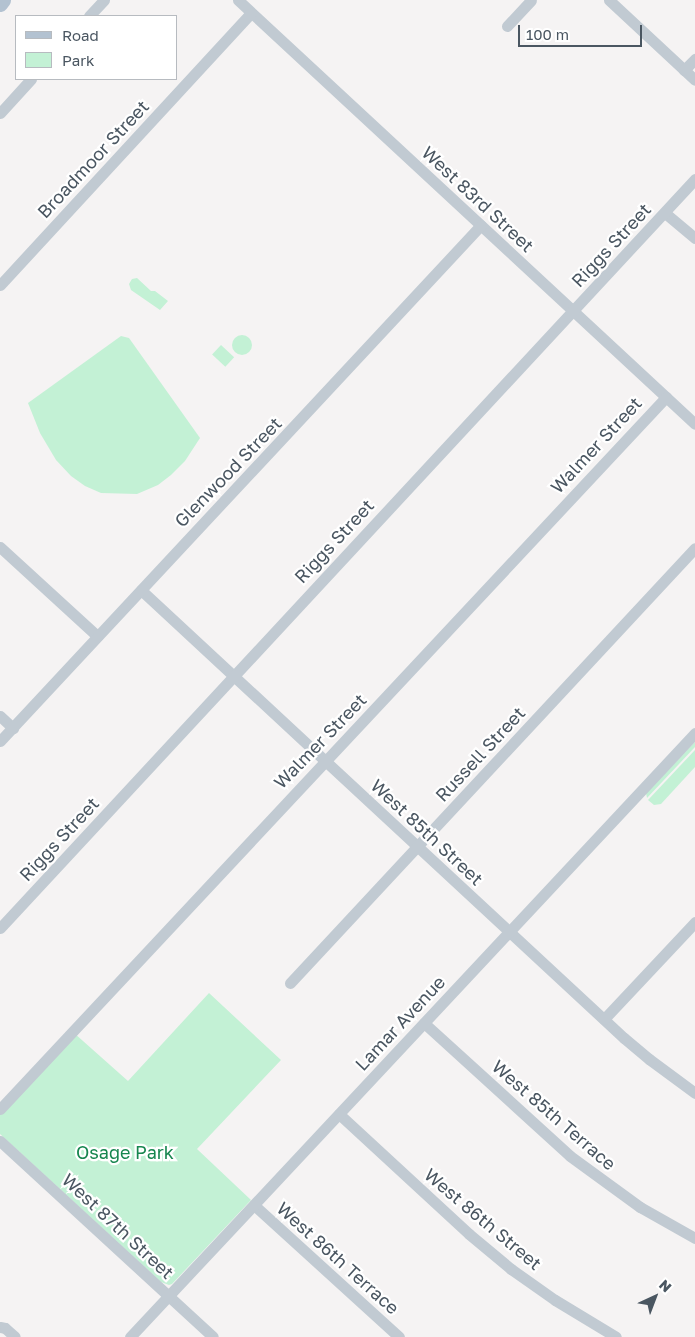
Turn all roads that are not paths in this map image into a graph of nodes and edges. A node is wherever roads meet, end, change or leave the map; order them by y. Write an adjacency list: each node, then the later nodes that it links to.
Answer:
1 (104, 0): 6 (street)
2 (238, 0): 5 (street, West 83rd Street)
3 (531, 0): 7 (street)
4 (609, 0): 9 (street)
5 (251, 13): 15 (street, West 83rd Street); 17 (street, Broadmoor Street)
6 (90, 15)
7 (506, 26)
8 (695, 58): 9 (street)
9 (684, 70): 11 (street)
10 (31, 80): 12 (street)
11 (695, 80)
12 (0, 113)
13 (695, 179): 14 (street, Riggs Street)
14 (665, 212): 16 (street); 18 (street, Riggs Street)
15 (481, 225): 18 (street, West 83rd Street); 23 (street, Glenwood Street)
16 (695, 238)
17 (0, 285)
18 (573, 311): 19 (street, West 83rd Street); 25 (street, Riggs Street)
19 (666, 397): 20 (street, West 83rd Street); 30 (street, Walmer Street)
20 (695, 424)
21 (0, 547): 24 (street)
22 (695, 548): 31 (street, Russell Street)
23 (141, 590): 24 (street, Glenwood Street); 25 (street, West 85th Street)
24 (97, 636): 27 (street, Glenwood Street)
25 (233, 677): 30 (street, West 85th Street); 33 (street, Riggs Street)
26 (0, 716): 27 (street)
27 (13, 728): 29 (street, Glenwood Street)
28 (695, 733): 34 (street, Lamar Avenue)
29 (0, 742)
30 (324, 760): 31 (street, West 85th Street); 39 (street, Walmer Street)
31 (417, 846): 34 (street, West 85th Street); 35 (street, Russell Street)
32 (695, 922): 36 (street)
33 (0, 928)
34 (509, 932): 36 (street, West 85th Street); 37 (street, Lamar Avenue)
35 (290, 983)
36 (604, 1019): 38 (street, West 85th Street)
37 (424, 1023): 40 (street, Lamar Avenue); 43 (street, West 85th Terrace)
38 (695, 1093)
39 (0, 1109)
40 (339, 1114): 42 (street, Lamar Avenue); 50 (street, West 86th Street)
41 (0, 1141): 44 (street, West 87th Street)
42 (254, 1205): 44 (street, Lamar Avenue); 49 (street, West 86th Terrace)
43 (695, 1238)
44 (168, 1296): 47 (street, Lamar Avenue); 48 (street, West 87th Street)
45 (0, 1326): 46 (street)
46 (15, 1337)
47 (130, 1337)
48 (213, 1337)
49 (399, 1337)
50 (616, 1337)

